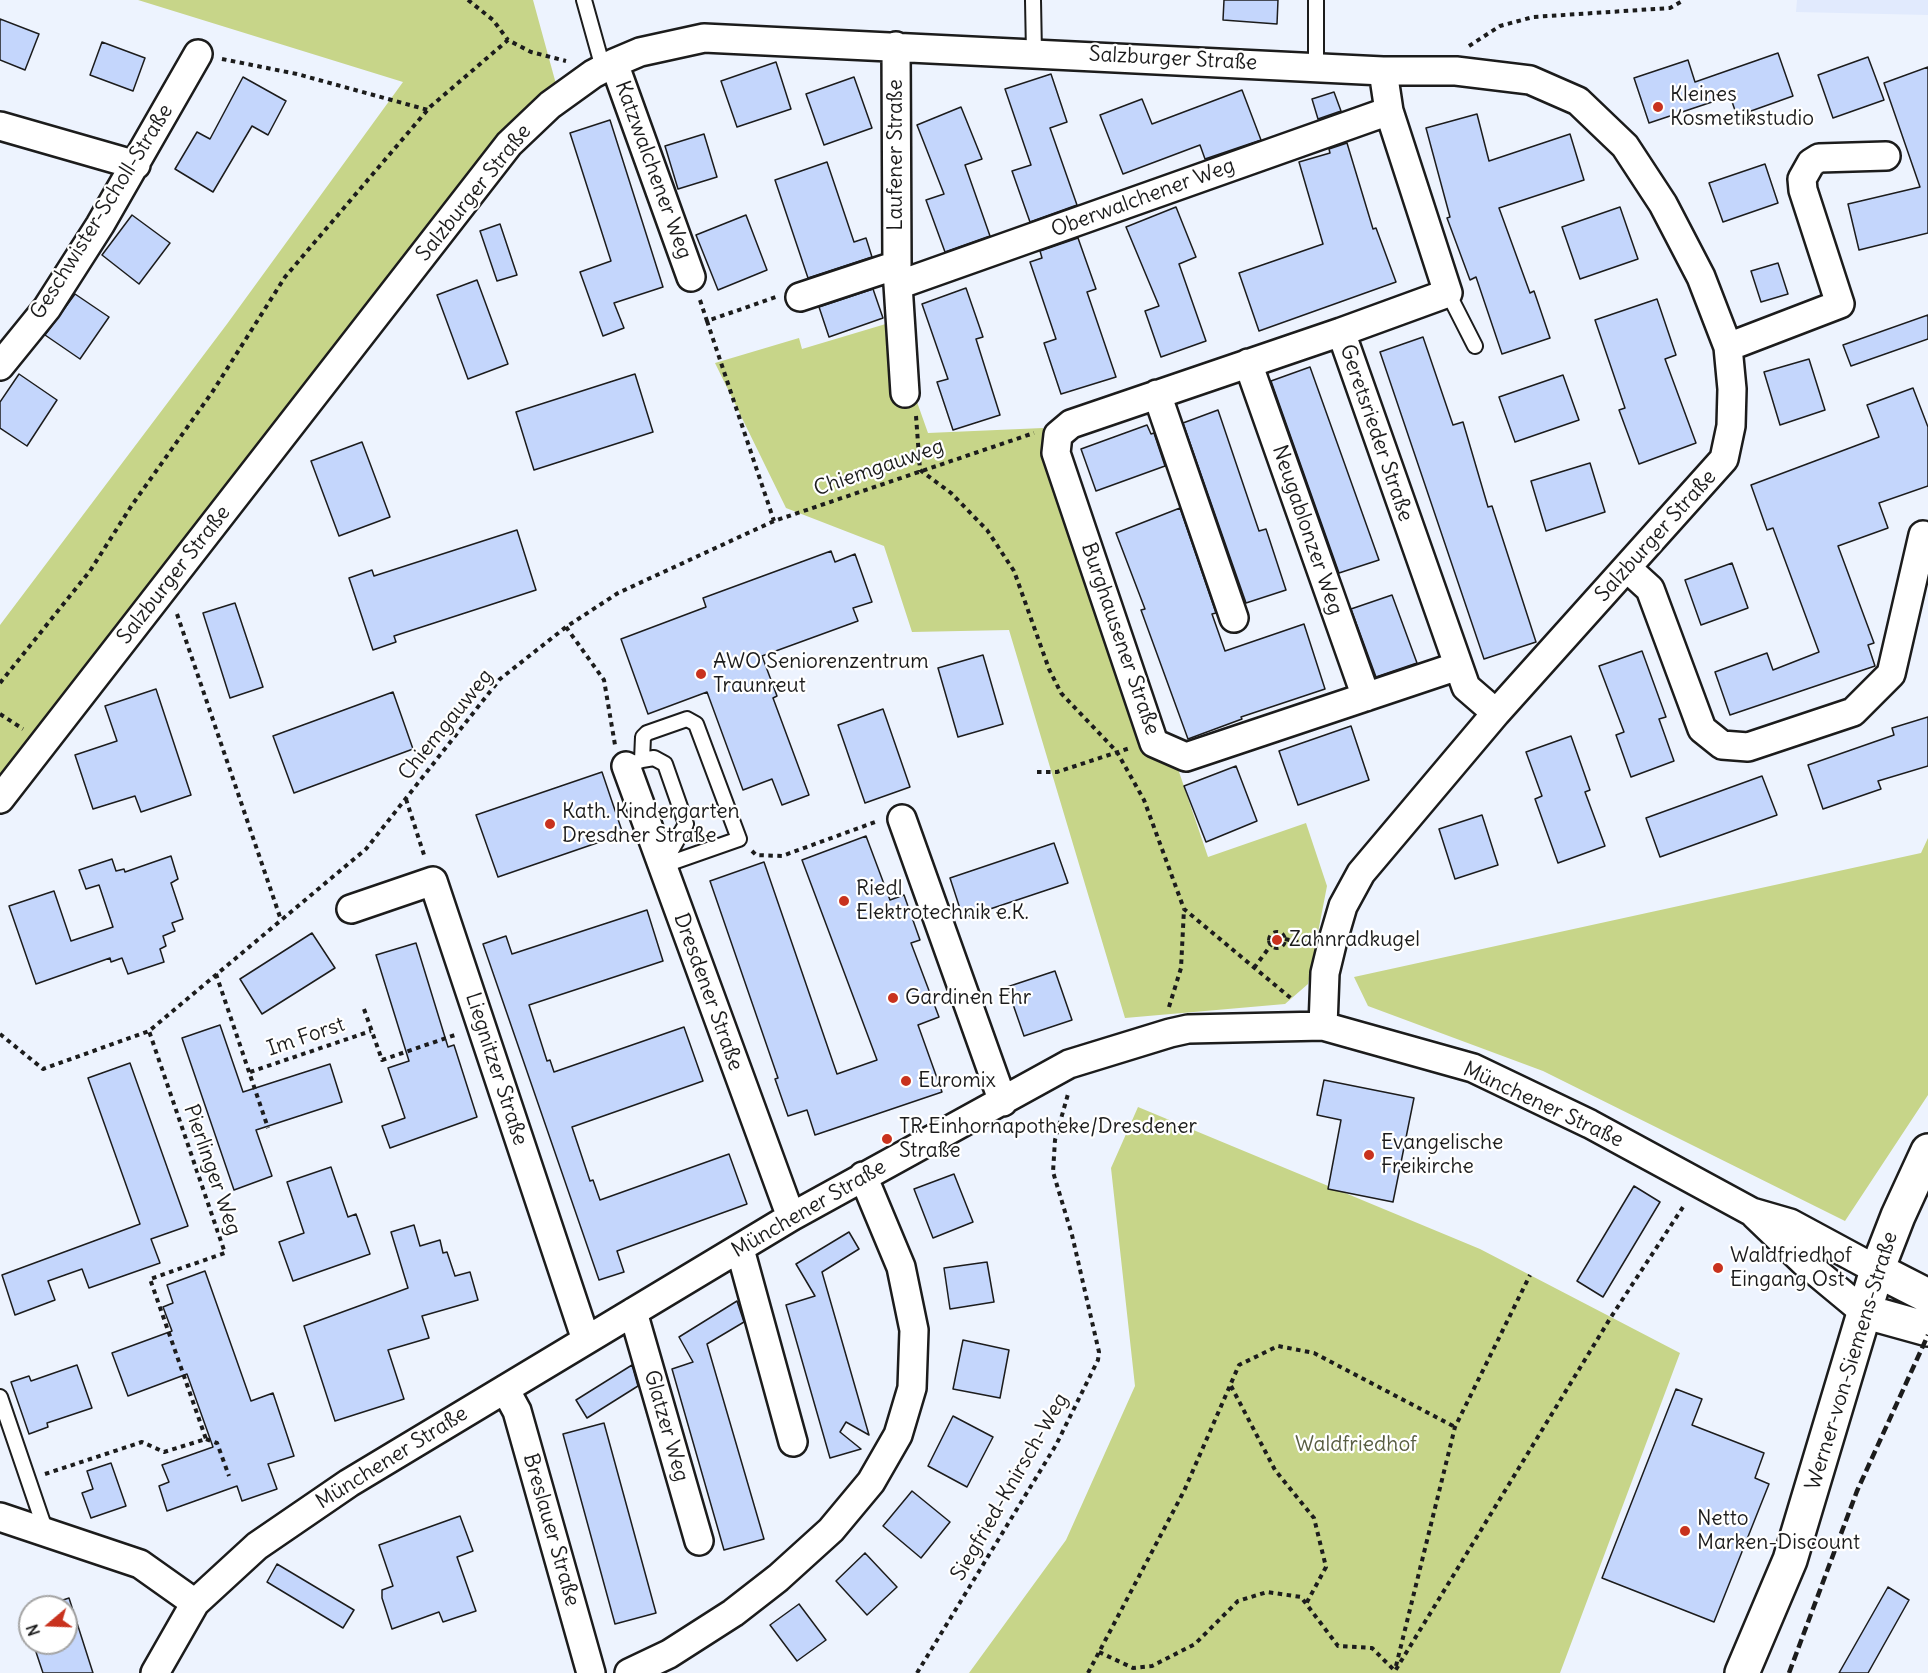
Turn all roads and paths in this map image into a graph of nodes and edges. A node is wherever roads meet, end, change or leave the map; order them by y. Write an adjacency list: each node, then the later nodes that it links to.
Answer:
1 (468, 0): 6 (path)
2 (584, 0): 11 (lane)
3 (1033, 0): 8 (lane)
4 (1316, 0): 10 (lane)
5 (1684, 0): 13 (path)
6 (508, 40): 11 (path); 14 (path)
7 (896, 46): 8 (street, Salzburger Straße); 11 (street, Salzburger Straße); 19 (street, Laufener Straße)
8 (1034, 52): 10 (street, Salzburger Straße)
9 (198, 54): 14 (path); 18 (street, Geschwister-Scholl-Straße)
10 (1316, 67): 12 (street, Salzburger Straße)
11 (603, 69): 20 (street, Katzwalchener Weg); 36 (street, Salzburger Straße)
12 (1383, 71): 13 (street, Salzburger Straße); 15 (street)
13 (1456, 71): 26 (street, Salzburger Straße)
14 (428, 110): 40 (path)
15 (1389, 111): 19 (street, Oberwalchener Weg); 21 (street)
16 (0, 126): 18 (street)
17 (1886, 156): 26 (street)
18 (136, 165): 28 (street, Geschwister-Scholl-Straße)
19 (898, 275): 22 (street); 29 (street, Laufener Straße)
20 (691, 277): 23 (path)
21 (1448, 293): 24 (street, Geretsrieder Straße); 25 (lane)
22 (800, 297): 23 (path)
23 (707, 321): 33 (path)
24 (1341, 332): 27 (street); 39 (street, Geretsrieder Straße)
25 (1475, 345)
26 (1728, 347): 35 (street, Salzburger Straße)
27 (1248, 363): 30 (street); 41 (street, Neugablonzer Weg)
28 (0, 366)
29 (905, 393): 32 (path)
30 (1156, 394): 31 (street); 37 (street)
31 (1058, 435): 32 (path, Chiemgauweg); 43 (street, Burghausener Straße)
32 (920, 470): 33 (path, Chiemgauweg); 44 (path)
33 (774, 521): 38 (path, Chiemgauweg)
34 (1923, 535): 35 (street)
35 (1627, 568): 42 (street, Salzburger Straße)
36 (164, 588): 47 (street, Salzburger Straße); 55 (path)
37 (1234, 618)
38 (566, 627): 45 (path); 48 (path, Chiemgauweg)
39 (1458, 666): 41 (street, Burghausener Straße); 42 (street, Geretsrieder Straße)
40 (0, 683)
41 (1366, 697): 43 (street, Burghausener Straße)
42 (1496, 713): 61 (street, Salzburger Straße)
43 (1154, 743): 44 (path)
44 (1117, 752): 46 (path); 54 (path)
45 (634, 763): 50 (lane); 51 (street, Dresdener Straße); 51 (lane)
46 (1037, 772)
47 (0, 799)
48 (405, 799): 52 (path); 55 (path, Chiemgauweg)
49 (902, 819): 50 (path); 68 (street)
50 (739, 839): 51 (lane)
51 (662, 866): 74 (street, Dresdener Straße)
52 (433, 881): 53 (street); 60 (street, Liegnitzer Straße)
53 (351, 909)
54 (1184, 909): 57 (path); 64 (path)
55 (281, 920): 58 (path, Chiemgauweg)
56 (1271, 945): 56 (path); 57 (path)
57 (1254, 968): 61 (path)
58 (216, 974): 62 (path, Chiemgauweg); 67 (path, Im Forst)
59 (364, 1009): 63 (path, Im Forst)
60 (482, 1026): 63 (path, Im Forst); 82 (street, Liegnitzer Straße)
61 (1323, 1026): 64 (street, Münchener Straße); 72 (street, Münchener Straße)
62 (149, 1031): 65 (path, Chiemgauweg); 87 (path, Pierlinger Weg)
63 (371, 1031): 67 (path, Im Forst)
64 (1170, 1033): 66 (street, Münchener Straße)
65 (0, 1034)
66 (1069, 1064): 68 (street, Münchener Straße); 101 (path, Siegfried-Knirsch-Weg)
67 (250, 1072): 69 (path, Im Forst)
68 (1003, 1102): 71 (street, Münchener Straße)
69 (268, 1128)
70 (1928, 1151): 76 (street, Werner-von-Siemens-Straße)
71 (863, 1176): 74 (street, Münchener Straße); 100 (street)
72 (1699, 1183): 73 (street, Münchener Straße); 97 (path)
73 (1752, 1212): 76 (street, Münchener Straße); 79 (street, Münchener Straße)
74 (791, 1217): 75 (street, Münchener Straße)
75 (740, 1249): 80 (street, Münchener Straße); 88 (street)
76 (1876, 1270): 78 (street); 79 (street, Werner-von-Siemens-Straße)
77 (1530, 1275): 86 (path)
78 (1928, 1296)
79 (1863, 1311): 81 (street); 103 (street, Werner-von-Siemens-Straße)
80 (633, 1312): 82 (street, Münchener Straße); 93 (street, Glatzer Weg)
81 (1928, 1329)
82 (586, 1340): 84 (street, Münchener Straße)
83 (1230, 1385): 86 (path); 95 (path); 96 (path)
84 (505, 1389): 94 (street, Münchener Straße); 99 (street, Breslauer Straße)
85 (0, 1397): 90 (lane)
86 (1455, 1427): 97 (path)
87 (206, 1439): 89 (path, Pierlinger Weg); 90 (path)
88 (793, 1442)
89 (229, 1476)
90 (28, 1480): 92 (lane)
91 (0, 1517): 92 (street)
92 (43, 1531): 94 (street)
93 (699, 1540)
94 (195, 1603): 98 (street, Münchener Straße)
95 (1306, 1604): 96 (path); 97 (path)
96 (1100, 1652): 102 (path)
97 (1394, 1672)
98 (156, 1673)
99 (591, 1673)
100 (629, 1673)
101 (917, 1673)
102 (1088, 1673)
103 (1742, 1673)

